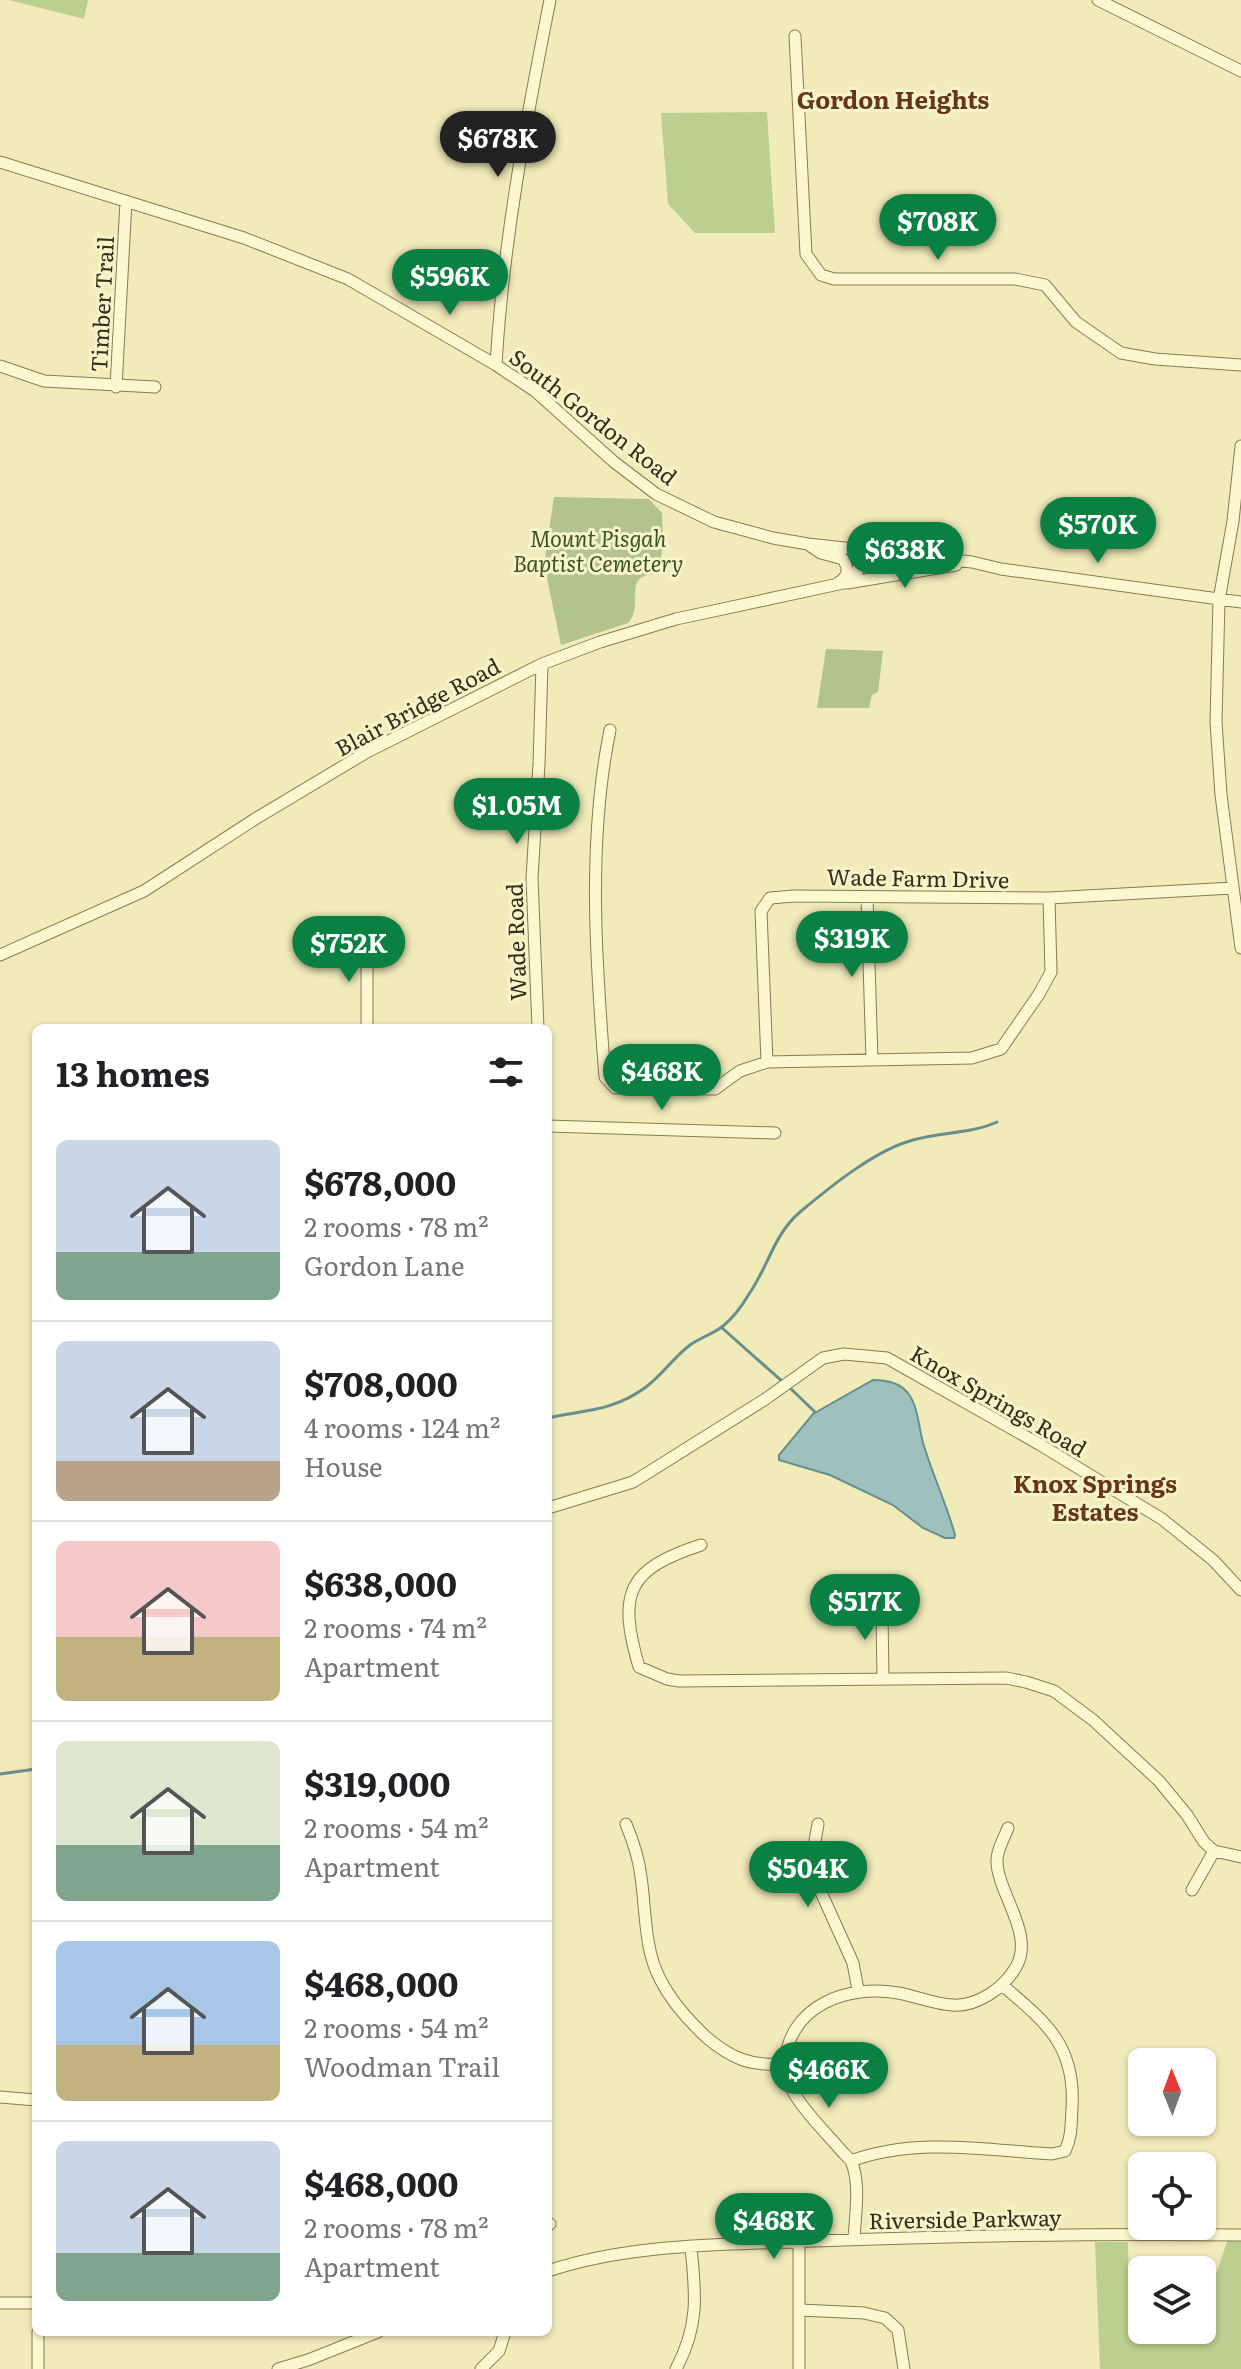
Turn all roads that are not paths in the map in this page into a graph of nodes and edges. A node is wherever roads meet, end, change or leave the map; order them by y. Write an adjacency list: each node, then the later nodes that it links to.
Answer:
1 (550, 0): 7 (street)
2 (1098, 0): 4 (street)
3 (795, 36): 8 (street)
4 (1241, 71)
5 (0, 162): 6 (street, South Gordon Road)
6 (126, 201): 7 (street, South Gordon Road); 10 (street, Timber Trail)
7 (496, 365): 13 (street, South Gordon Road)
8 (1241, 365)
9 (0, 366): 10 (street, Timber Trail)
10 (116, 387): 11 (street)
11 (155, 387)
12 (1241, 446): 17 (street)
13 (808, 544): 14 (street, South Gordon Road); 16 (street)
14 (862, 550): 15 (street, South Gordon Road); 16 (street)
15 (972, 562): 16 (street, Blair Bridge Road); 17 (street, South Gordon Road)
16 (835, 585): 19 (street, Blair Bridge Road)
17 (1219, 600): 18 (street, South Gordon Road); 21 (street)
18 (1241, 602)
19 (542, 664): 26 (street, Blair Bridge Road); 28 (street, Wade Road)
20 (610, 730): 30 (street)
21 (1233, 888): 23 (street, Wade Farm Drive); 25 (street)
22 (867, 897): 23 (street, Wade Farm Drive); 29 (street); 30 (street, Wade Farm Drive)
23 (1049, 898): 29 (street)
24 (367, 939): 27 (street)
25 (1241, 948)
26 (0, 955)
27 (367, 1024)
28 (538, 1024)
29 (872, 1060): 30 (street)
30 (767, 1062)
31 (552, 1126): 32 (street)
32 (775, 1133)
33 (552, 1507): 35 (street, Knox Springs Road)
34 (701, 1545): 37 (street)
35 (1241, 1590)
36 (872, 1599): 37 (street)
37 (883, 1678): 41 (street)
38 (626, 1824): 46 (street)
39 (818, 1824): 45 (street)
40 (1008, 1828): 44 (street)
41 (1214, 1851): 42 (street); 43 (street)
42 (1241, 1857)
43 (1192, 1890)
44 (1002, 1985): 45 (street); 49 (street)
45 (858, 1990): 46 (street)
46 (784, 2064): 49 (street)
47 (0, 2097): 48 (street)
48 (32, 2100)
49 (851, 2161): 51 (street)
50 (1241, 2235): 51 (street, Riverside Parkway)
51 (854, 2240): 52 (street, Riverside Parkway)
52 (799, 2242): 53 (street, Riverside Parkway); 57 (street)
53 (691, 2248): 54 (street, Riverside Parkway); 64 (street)
54 (552, 2270)
55 (0, 2303): 56 (street)
56 (32, 2303)
57 (800, 2310): 65 (street); 66 (street)
58 (38, 2336): 61 (street)
59 (368, 2336): 62 (street)
60 (505, 2336): 63 (street)
61 (38, 2369)
62 (278, 2369)
63 (481, 2369)
64 (676, 2369)
65 (799, 2369)
66 (904, 2369)

